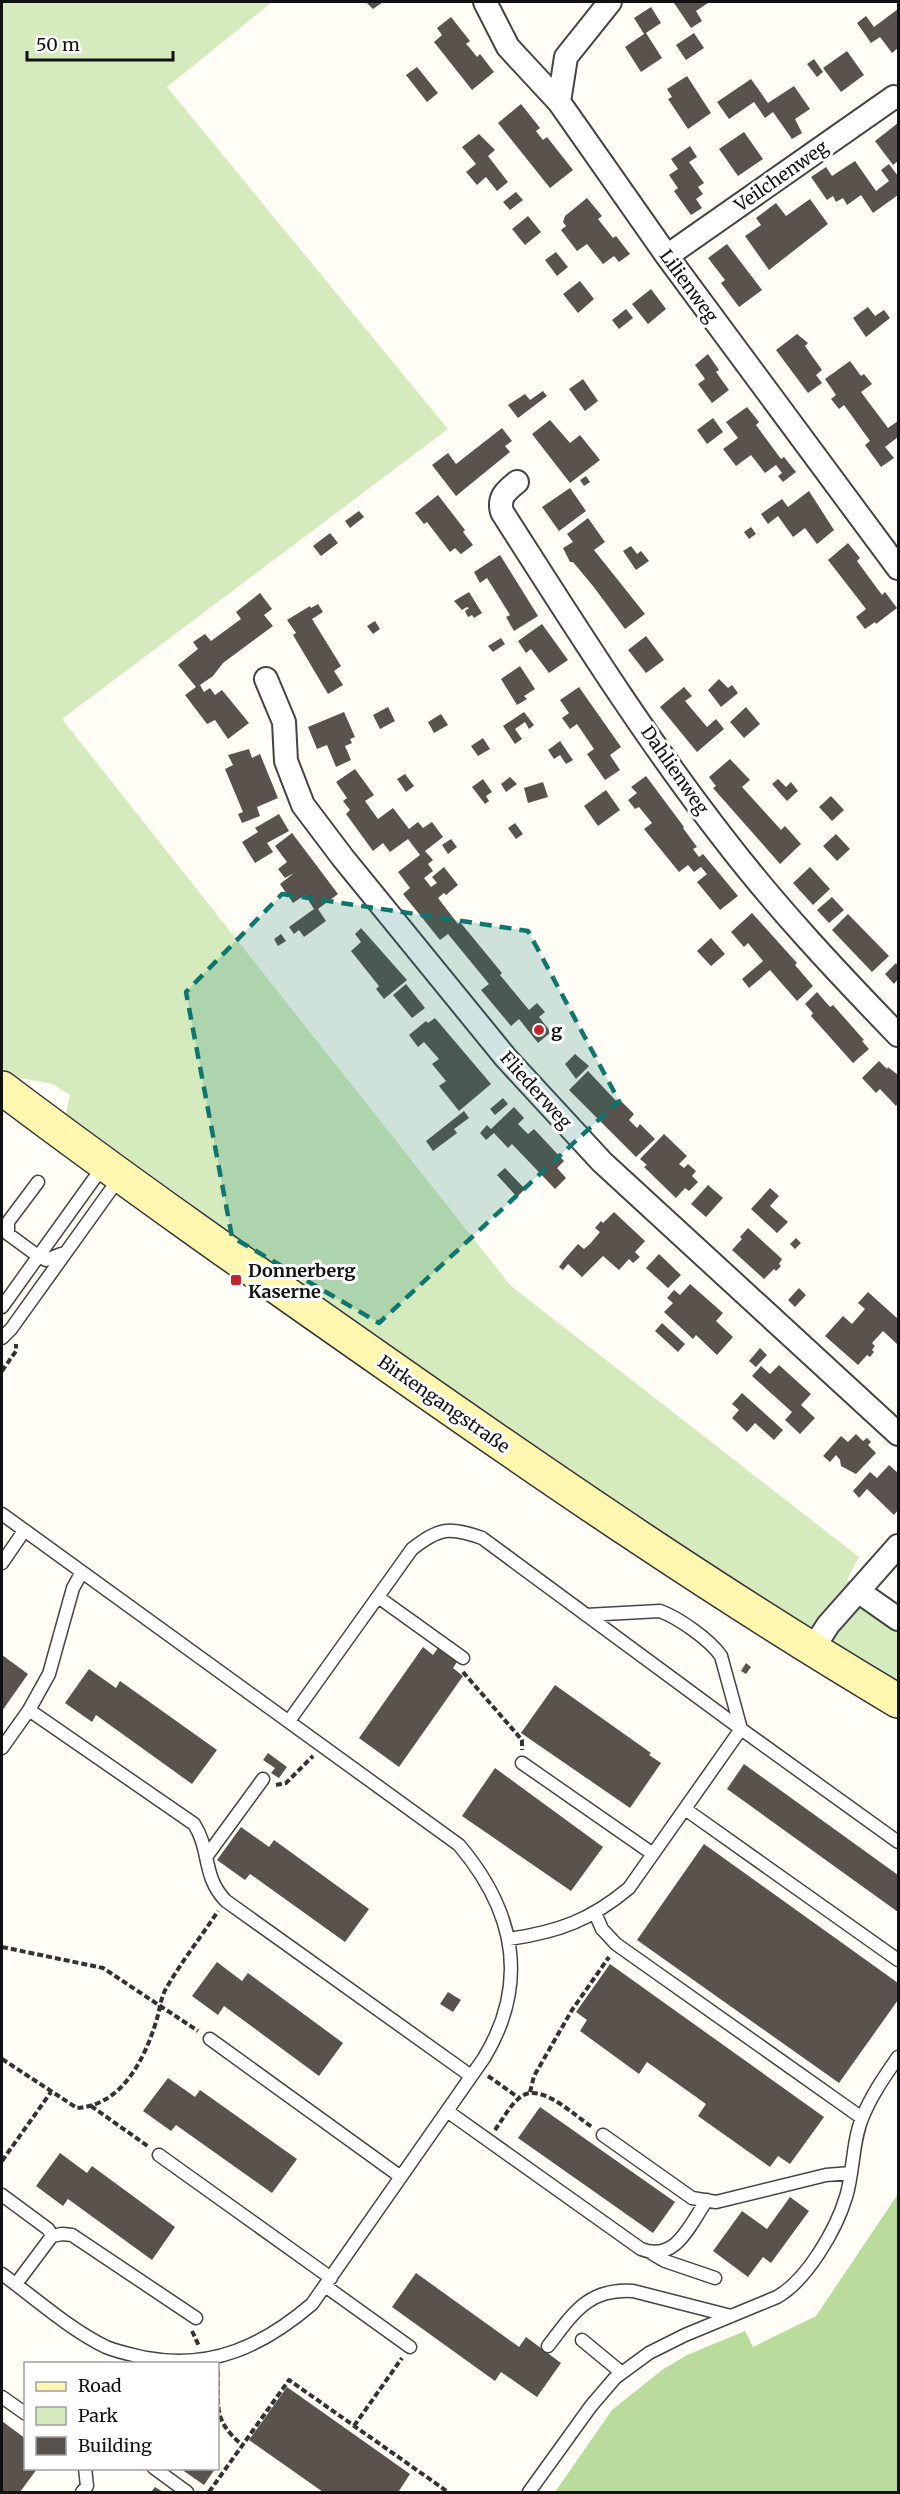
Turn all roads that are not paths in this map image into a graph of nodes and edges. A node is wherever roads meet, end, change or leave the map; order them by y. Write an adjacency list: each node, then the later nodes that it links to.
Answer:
1 (484, 2): 4 (street, Lilienweg)
2 (610, 2): 4 (street)
3 (896, 97): 5 (street, Veilchenweg)
4 (559, 102): 5 (street, Lilienweg)
5 (667, 256): 7 (street, Lilienweg)
6 (517, 482): 9 (street, Dahlienweg)
7 (898, 568)
8 (266, 679): 17 (street, Fliederweg)
9 (898, 1035)
10 (2, 1088): 11 (street, Birkengangstraße)
11 (112, 1170): 13 (lane); 14 (lane); 27 (street, Birkengangstraße)
12 (38, 1182): 14 (lane)
13 (64, 1252): 14 (lane); 16 (lane)
14 (38, 1256): 15 (lane)
15 (2, 1307)
16 (2, 1338)
17 (898, 1434)
18 (2, 1514): 19 (lane)
19 (24, 1531): 21 (lane); 22 (lane)
20 (898, 1546): 23 (street)
21 (2, 1563)
22 (82, 1572): 30 (lane); 31 (lane)
23 (858, 1591): 26 (street); 27 (street)
24 (378, 1597): 25 (lane); 28 (lane); 31 (lane)
25 (586, 1615): 32 (lane); 32 (lane)
26 (898, 1619)
27 (812, 1650): 29 (street, Birkengangstraße)
28 (463, 1658)
29 (898, 1701)
30 (29, 1710): 33 (lane); 39 (lane)
31 (289, 1721): 41 (lane)
32 (741, 1729): 36 (lane); 37 (lane)
33 (2, 1748)
34 (522, 1763): 38 (lane)
35 (260, 1783): 39 (lane)
36 (685, 1809): 38 (lane); 42 (lane)
37 (898, 1842)
38 (653, 1854): 40 (lane)
39 (206, 1857): 45 (lane)
40 (595, 1913): 41 (lane); 47 (lane)
41 (509, 1939): 45 (lane)
42 (898, 1960)
43 (210, 2039): 51 (lane)
44 (898, 2057): 47 (lane)
45 (474, 2072): 46 (lane)
46 (447, 2111): 51 (lane); 55 (lane)
47 (862, 2118): 50 (lane)
48 (603, 2135): 53 (lane)
49 (159, 2155): 58 (lane)
50 (851, 2173): 53 (lane); 60 (lane)
51 (401, 2177): 58 (lane)
52 (2, 2194): 54 (lane)
53 (707, 2200): 55 (lane)
54 (52, 2236): 59 (lane); 61 (lane)
55 (653, 2254): 57 (lane)
56 (2, 2274): 59 (lane)
57 (716, 2278)
58 (328, 2282): 59 (lane); 64 (lane)
59 (16, 2284)
60 (731, 2316): 63 (lane); 65 (lane)
61 (196, 2318)
62 (582, 2340): 65 (lane)
63 (548, 2346)
64 (410, 2347)
65 (622, 2373): 72 (lane)
66 (2, 2397): 67 (lane)
67 (24, 2413)
68 (85, 2470): 70 (lane)
69 (154, 2470): 71 (lane)
70 (82, 2493)
71 (187, 2493)
72 (529, 2493)

